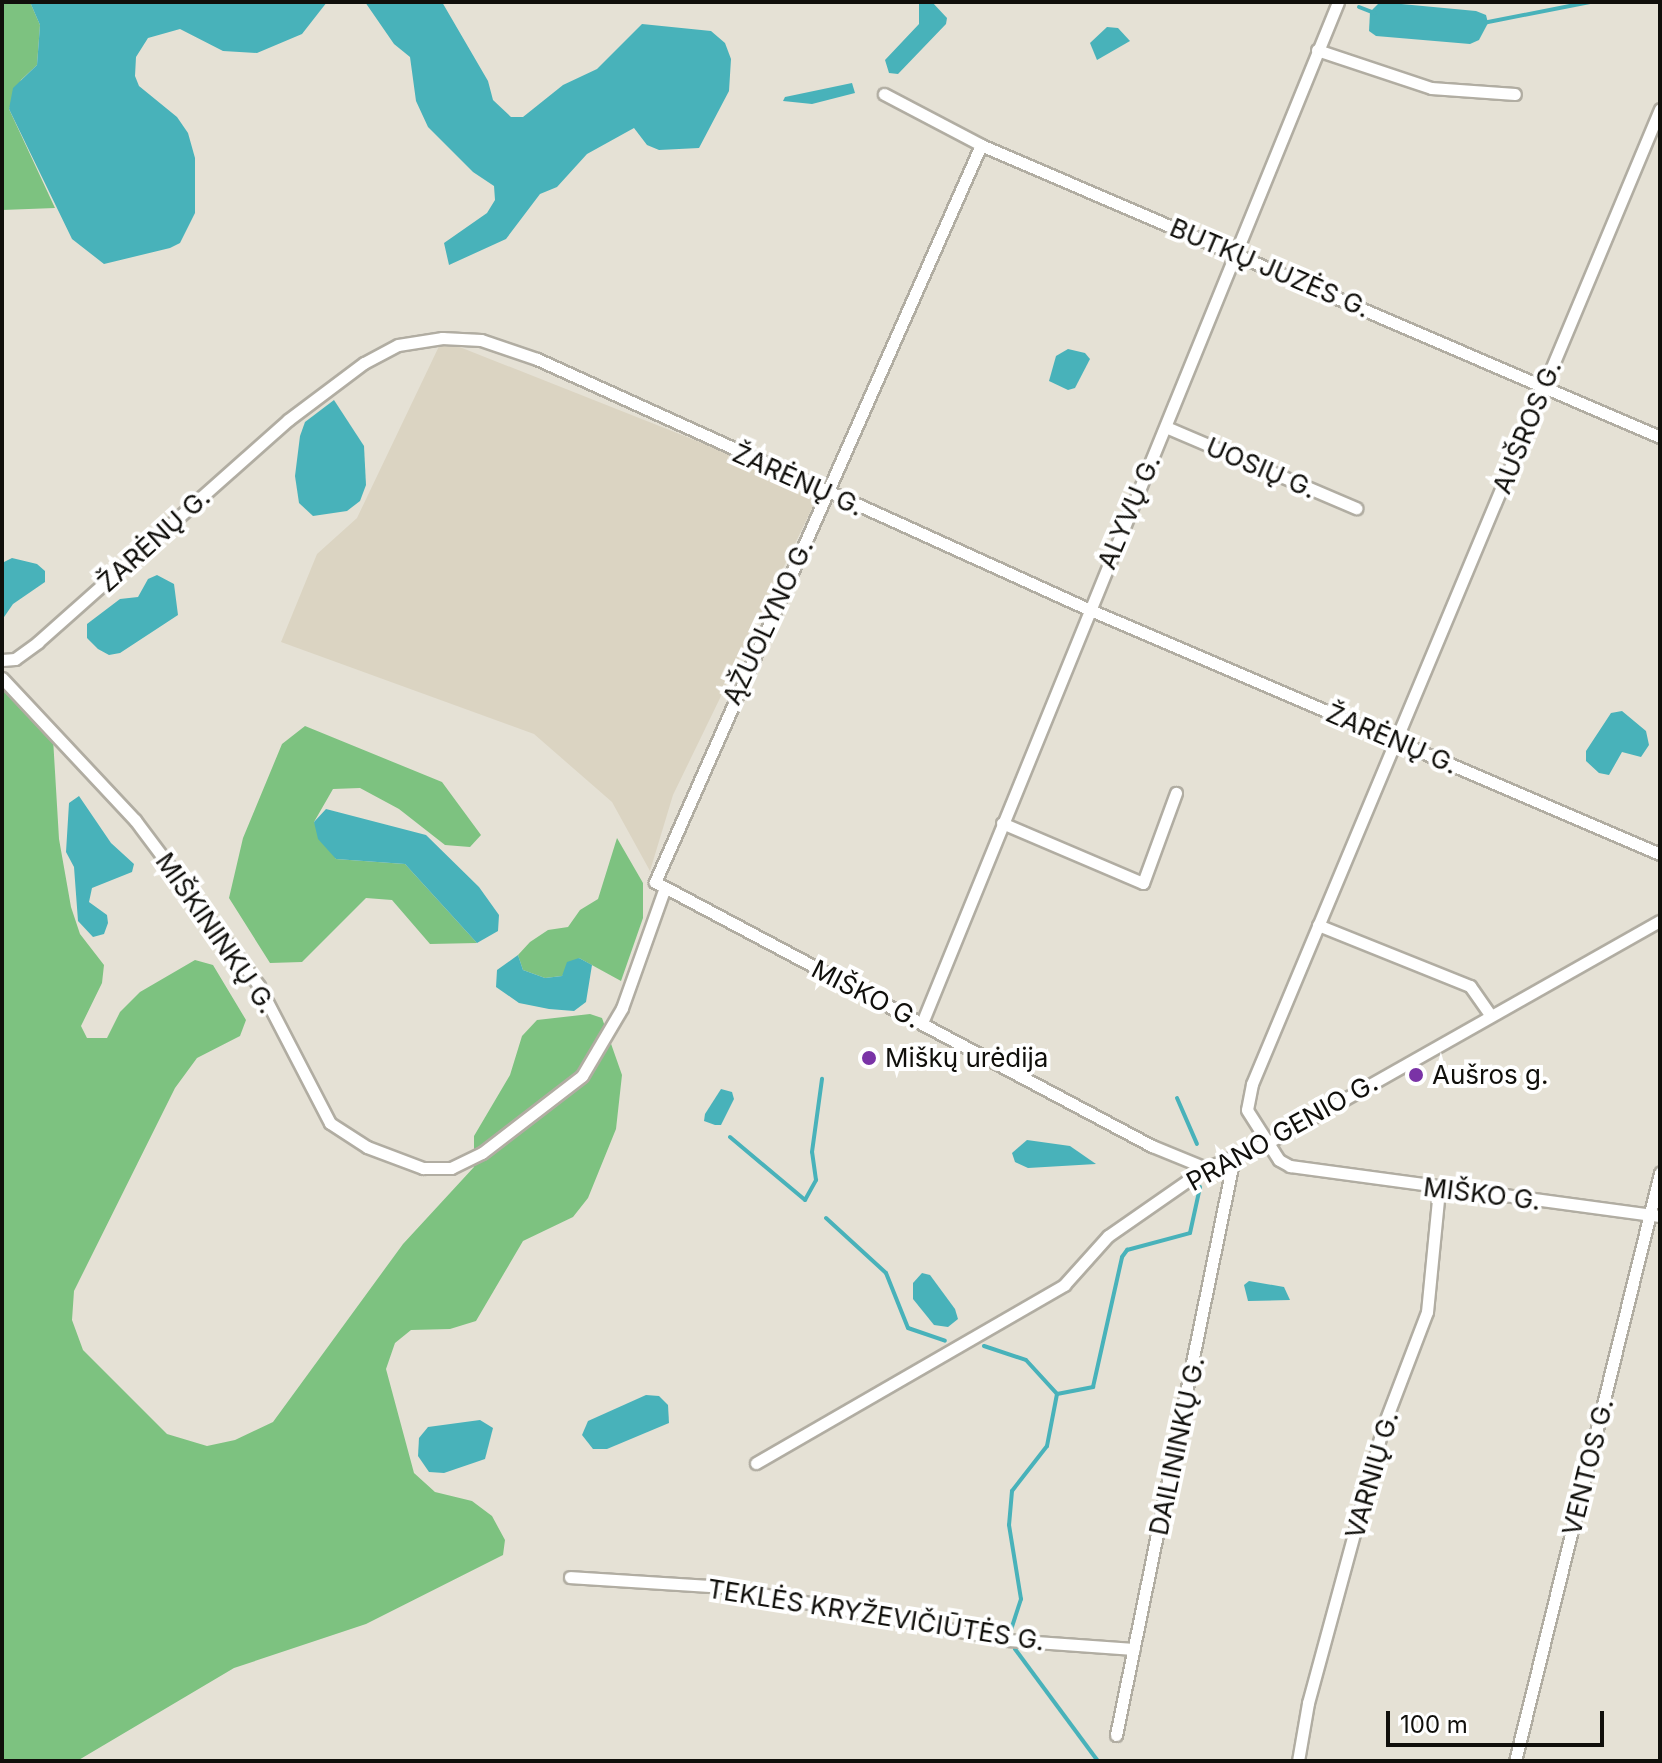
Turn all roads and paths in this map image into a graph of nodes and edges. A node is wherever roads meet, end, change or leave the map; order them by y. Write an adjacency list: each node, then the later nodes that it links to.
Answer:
1 (1338, 2): 2 (street, ALYVŲ G.)
2 (1317, 50): 4 (street); 7 (street, ALYVŲ G.)
3 (884, 94): 6 (street, BUTKŲ JUZĖS G.)
4 (1515, 94)
5 (1660, 109): 8 (street, AUŠROS G.)
6 (981, 145): 7 (street, BUTKŲ JUZĖS G.); 11 (street, ĄŽUOLYNO G.)
7 (1236, 253): 8 (street, BUTKŲ JUZĖS G.); 9 (street, ALYVŲ G.)
8 (1543, 386): 10 (street, BUTKŲ JUZĖS G.); 16 (street, AUŠROS G.)
9 (1166, 427): 12 (street, UOSIŲ G.); 13 (street, ALYVŲ G.)
10 (1660, 437)
11 (828, 493): 13 (street, ŽARĖNŲ G.); 14 (street, ŽARĖNŲ G.); 20 (street, ĄŽUOLYNO G.)
12 (1356, 508)
13 (1088, 609): 16 (street, ŽARĖNŲ G.); 18 (street, ALYVŲ G.)
14 (2, 660)
15 (2, 678): 20 (street, MIŠKININKŲ G.)
16 (1398, 742): 19 (street, ŽARĖNŲ G.); 22 (street, AUŠROS G.)
17 (1176, 793): 18 (street)
18 (1002, 823): 24 (street, ALYVŲ G.)
19 (1660, 854)
20 (660, 886): 24 (street, MIŠKO G.)
21 (1660, 921): 23 (street, PRANO GENIO G.)
22 (1318, 925): 23 (street); 25 (street, AUŠROS G.)
23 (1490, 1015): 25 (street, PRANO GENIO G.)
24 (922, 1023): 27 (street, MIŠKO G.)
25 (1267, 1143): 26 (street, PRANO GENIO G.); 29 (street, MIŠKO G.)
26 (1234, 1157): 27 (street, PRANO GENIO G.); 33 (street, DAILININKŲ G.)
27 (1206, 1168): 31 (street, PRANO GENIO G.)
28 (1660, 1173): 30 (street, VENTOS G.)
29 (1439, 1189): 30 (street, MIŠKO G.); 35 (street, VARNIŲ G.)
30 (1655, 1215): 36 (street, VENTOS G.)
31 (756, 1463)
32 (570, 1577): 33 (street, TEKLĖS KRYŽEVIČIŪTĖS G.)
33 (1134, 1649): 34 (street, DAILININKŲ G.)
34 (1116, 1735)
35 (1298, 1761)
36 (1515, 1761)

